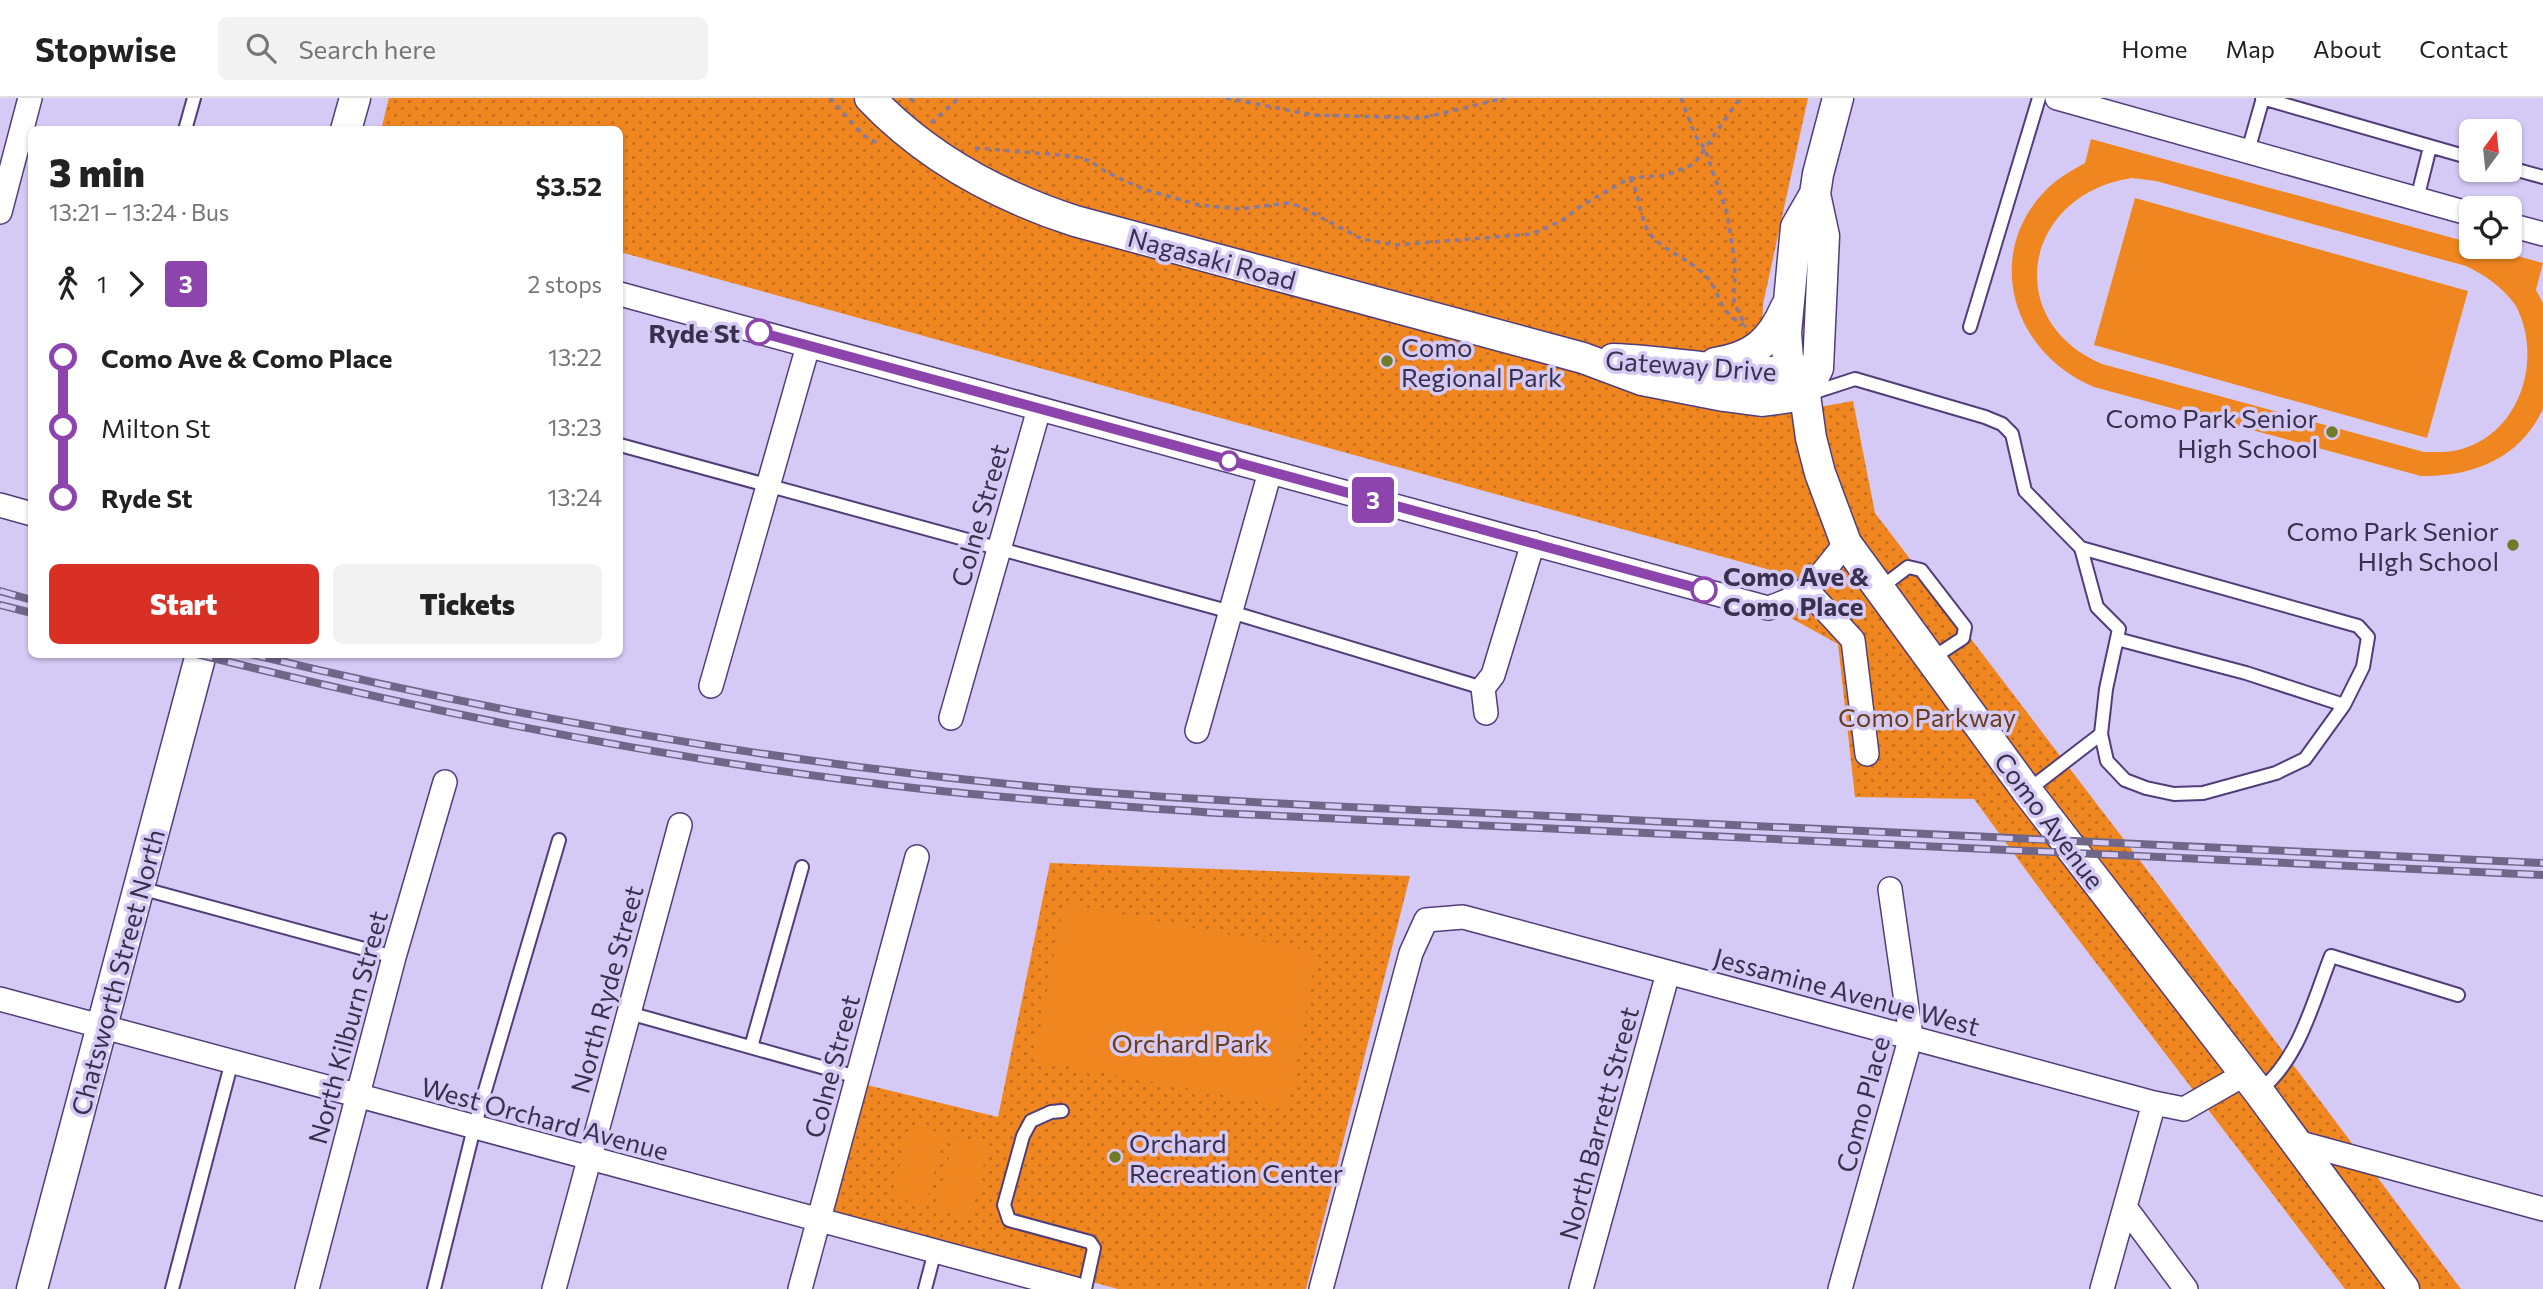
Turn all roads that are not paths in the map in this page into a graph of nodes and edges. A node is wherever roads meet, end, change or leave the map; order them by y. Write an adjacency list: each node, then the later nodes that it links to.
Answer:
1 (30, 98): 19 (street)
2 (194, 98): 9 (lane)
3 (355, 98): 10 (street)
4 (870, 98): 26 (street, Nagasaki Road)
5 (1838, 98): 16 (street)
6 (2039, 98): 24 (lane)
7 (2057, 98): 12 (street)
8 (2263, 98): 11 (lane); 12 (lane)
9 (186, 126)
10 (347, 126)
11 (2430, 147): 13 (lane); 17 (lane)
12 (2248, 151): 17 (street)
13 (2459, 155)
14 (2522, 171): 15 (lane)
15 (2543, 177)
16 (1815, 194): 23 (street); 28 (street)
17 (2417, 199): 18 (street)
18 (2459, 211)
19 (0, 212)
20 (2522, 228): 21 (street)
21 (2543, 234)
22 (623, 295): 25 (street)
23 (1789, 300): 27 (street); 28 (street)
24 (1970, 327)
25 (808, 346): 29 (street); 32 (street)
26 (1583, 358): 27 (street, Gateway Drive); 28 (street, Gateway Drive)
27 (1700, 366): 28 (street, Gateway Drive)
28 (1804, 379): 36 (street, Como Avenue); 37 (lane)
29 (1039, 409): 31 (street); 38 (street, Colne Street)
30 (623, 446): 32 (lane)
31 (1270, 472): 35 (street); 41 (street)
32 (767, 485): 38 (lane); 45 (street)
33 (0, 505): 34 (street)
34 (28, 513)
35 (1533, 543): 40 (street); 46 (street)
36 (1846, 543): 39 (street, Como Avenue); 40 (street)
37 (2081, 548): 42 (lane); 47 (lane)
38 (997, 549): 41 (lane); 49 (street, Colne Street)
39 (1879, 589): 44 (street, Como Avenue); 44 (lane)
40 (1807, 590): 52 (street)
41 (1231, 612): 46 (lane); 50 (street)
42 (2117, 639): 47 (lane); 51 (lane)
43 (200, 658): 59 (street, Chatsworth Street North)
44 (1931, 659): 54 (street, Como Avenue)
45 (711, 686)
46 (1483, 688): 48 (street)
47 (2344, 705): 51 (lane)
48 (1486, 713)
49 (951, 718)
50 (1198, 732)
51 (2101, 734): 54 (lane)
52 (1867, 754)
53 (445, 782): 61 (street, North Kilburn Street)
54 (2027, 792): 71 (street, Como Avenue)
55 (680, 825): 65 (street, North Ryde Street)
56 (559, 840): 75 (lane)
57 (917, 857): 70 (street, Colne Street)
58 (802, 867): 68 (lane)
59 (139, 888): 61 (lane); 66 (street, Chatsworth Street North)
60 (1890, 889): 67 (street, Como Place)
61 (394, 957): 72 (street, North Kilburn Street)
62 (1668, 972): 67 (street, Jessamine Avenue West); 92 (street, Jessamine Avenue West); 93 (street, North Barrett Street)
63 (2458, 995): 71 (lane)
64 (0, 999): 66 (street, West Orchard Avenue)
65 (629, 1013): 68 (lane); 77 (street, North Ryde Street)
66 (103, 1026): 69 (street, West Orchard Avenue); 83 (street, Chatsworth Street North)
67 (1911, 1036): 73 (street, Jessamine Avenue West); 94 (street, Como Place)
68 (751, 1047): 70 (lane)
69 (232, 1061): 72 (street, West Orchard Avenue); 84 (lane)
70 (857, 1077): 80 (street, Colne Street)
71 (2252, 1083): 73 (street, Jessamine Avenue West); 76 (street, Como Avenue)
72 (357, 1096): 75 (street, West Orchard Avenue); 85 (street, North Kilburn Street)
73 (2154, 1103): 78 (street)
74 (1062, 1111): 91 (lane)
75 (474, 1128): 77 (street, West Orchard Avenue); 86 (lane)
76 (2297, 1142): 79 (street); 97 (street, Como Avenue)
77 (589, 1159): 80 (street, West Orchard Avenue); 87 (street, North Ryde Street)
78 (2125, 1207): 95 (street); 96 (street)
79 (2543, 1209)
80 (819, 1220): 81 (street, West Orchard Avenue); 88 (street, Colne Street)
81 (935, 1251): 82 (street, West Orchard Avenue); 89 (lane)
82 (1048, 1285): 90 (street, West Orchard Avenue)
83 (32, 1289)
84 (172, 1289)
85 (307, 1289)
86 (434, 1289)
87 (554, 1289)
88 (800, 1289)
89 (925, 1289)
90 (1076, 1289)
91 (1085, 1289)
92 (1321, 1289)
93 (1581, 1289)
94 (1840, 1289)
95 (2102, 1289)
96 (2186, 1289)
97 (2404, 1289)

